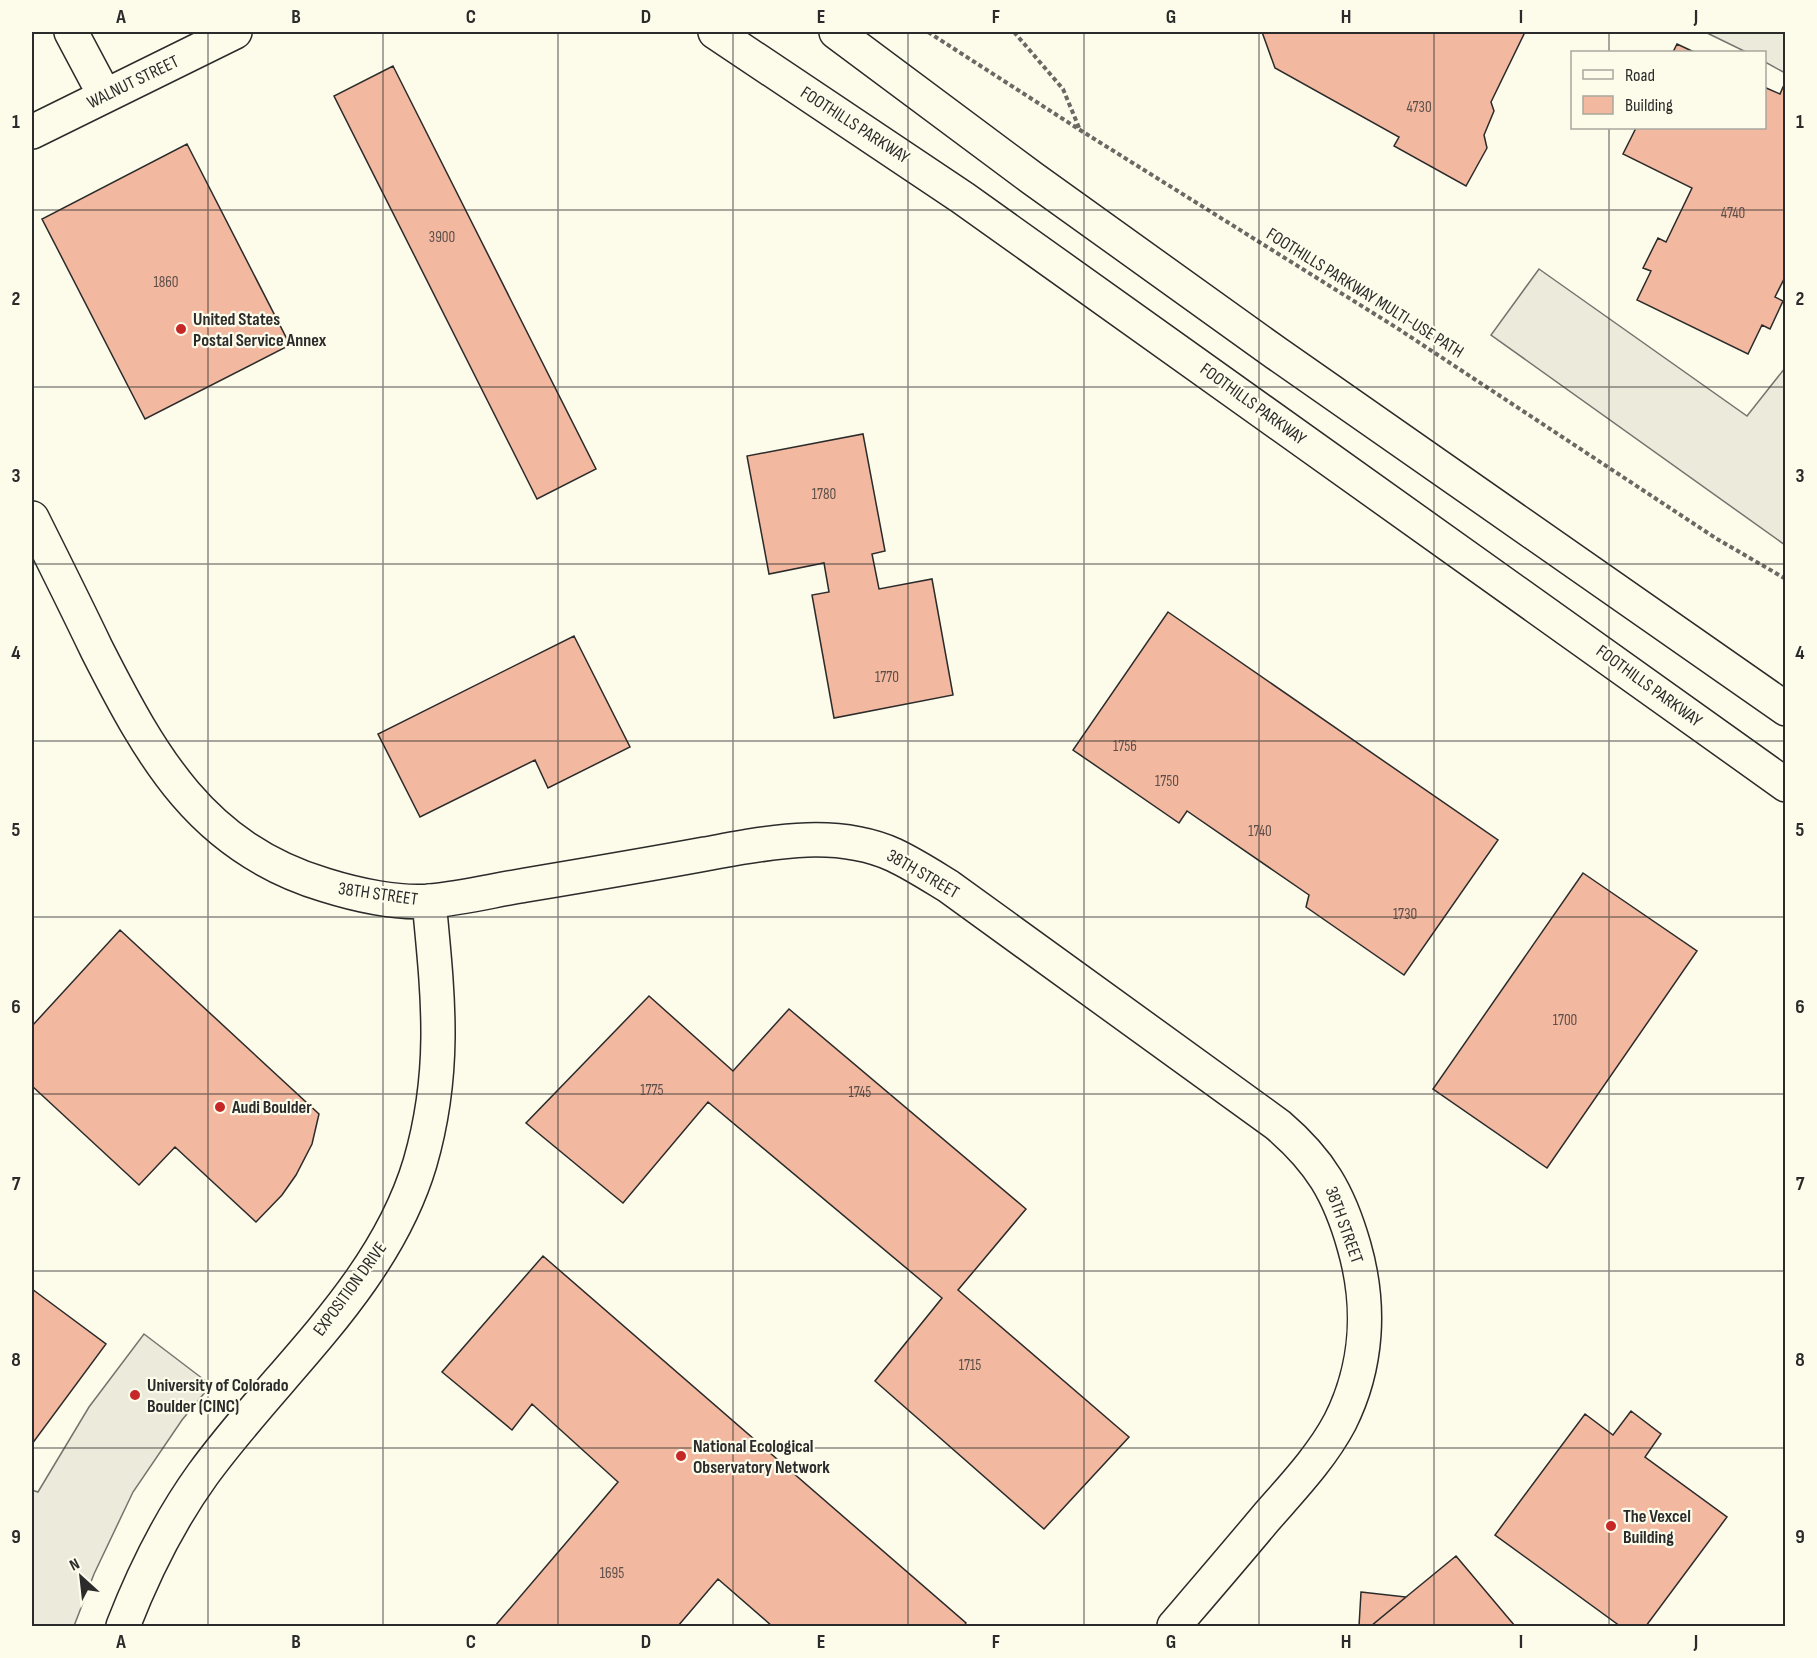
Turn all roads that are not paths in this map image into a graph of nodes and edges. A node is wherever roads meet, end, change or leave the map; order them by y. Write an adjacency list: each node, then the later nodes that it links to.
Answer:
1 (71, 32): 5 (main road)
2 (235, 32): 5 (main road, WALNUT STREET)
3 (715, 32): 9 (main road, FOOTHILLS PARKWAY)
4 (837, 32): 8 (main road)
5 (105, 96): 6 (main road, WALNUT STREET)
6 (32, 132)
7 (32, 518): 10 (main road, 38TH STREET)
8 (1785, 709)
9 (1785, 785)
10 (429, 901): 11 (main road, EXPOSITION DRIVE); 12 (main road, 38TH STREET)
11 (123, 1626)
12 (1174, 1626)

